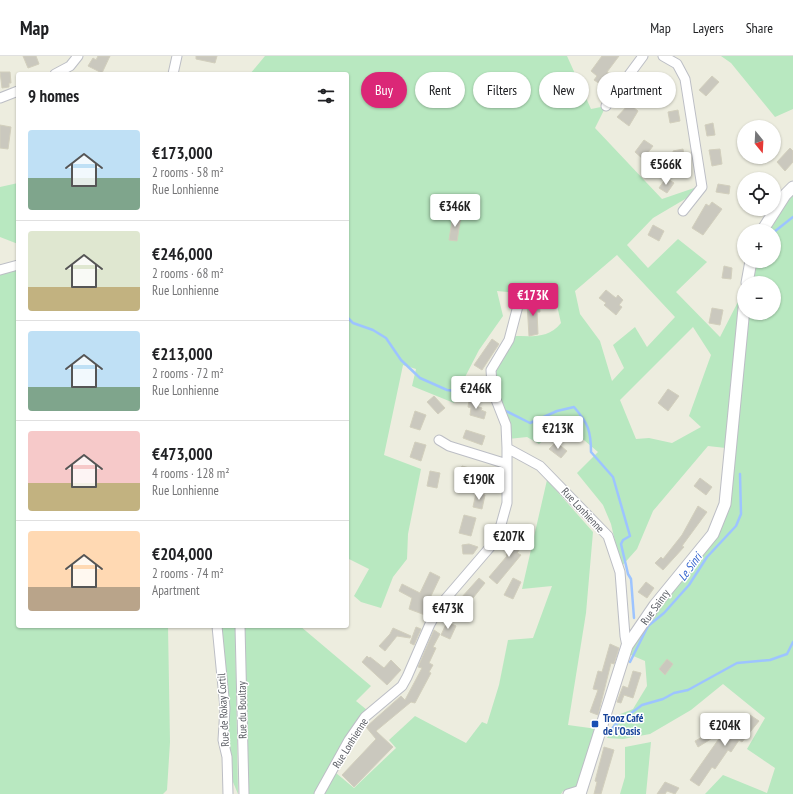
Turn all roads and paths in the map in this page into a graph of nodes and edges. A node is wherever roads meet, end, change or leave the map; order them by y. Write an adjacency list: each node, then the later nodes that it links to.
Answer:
1 (78, 56): 5 (street)
2 (177, 56): 6 (street)
3 (643, 56): 7 (street)
4 (663, 56): 11 (street)
5 (59, 72)
6 (173, 72)
7 (631, 72)
8 (16, 92): 9 (street)
9 (0, 98)
10 (793, 186): 12 (street)
11 (683, 211)
12 (766, 224)
13 (16, 266): 14 (street)
14 (0, 270)
15 (519, 302): 18 (street, Rue Lonhienne)
16 (743, 320): 22 (street, Rue Sainry)
17 (439, 440): 19 (street)
18 (507, 448): 19 (street, Rue Lonhienne); 22 (street, Rue Lonhienne)
19 (507, 464): 26 (street, Rue Lonhienne)
20 (217, 628): 24 (street, Rue de Rokay Cortil)
21 (240, 628): 25 (street, Rue du Boultay)
22 (627, 646): 23 (street, Rue Sainry)
23 (581, 792): 27 (street)
24 (228, 794)
25 (244, 794)
26 (319, 794)
27 (568, 794)

